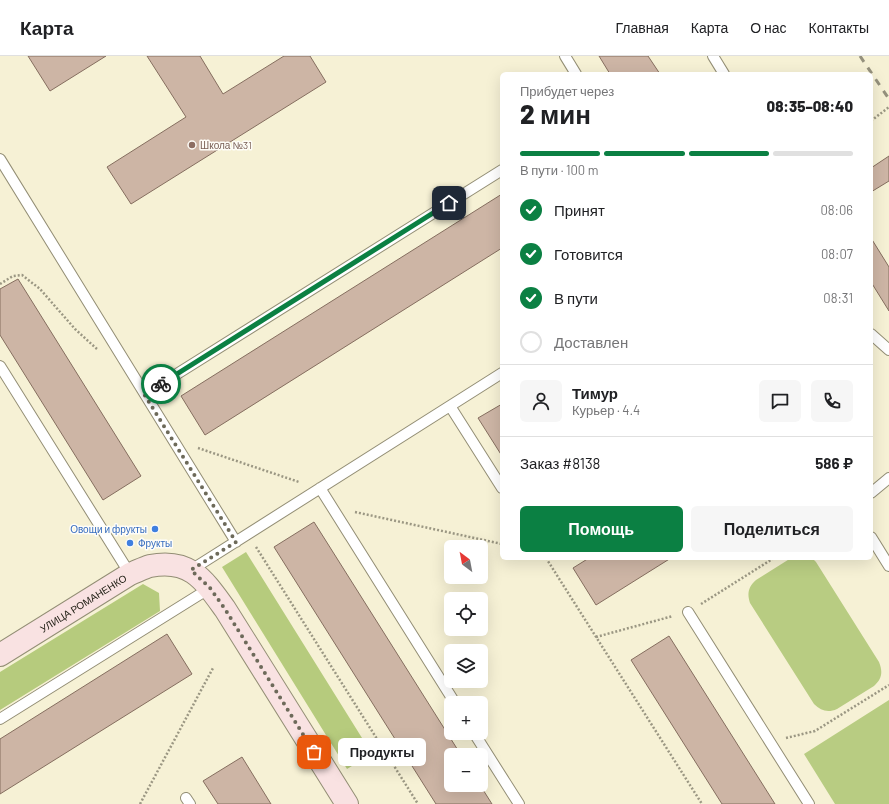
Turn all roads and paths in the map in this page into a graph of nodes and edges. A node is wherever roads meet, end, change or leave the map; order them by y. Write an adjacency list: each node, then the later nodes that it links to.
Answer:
1 (565, 56): 3 (lane)
2 (713, 56): 4 (lane)
3 (575, 72)
4 (723, 72)
5 (889, 107): 6 (path)
6 (873, 119)
7 (0, 159): 13 (lane)
8 (500, 171): 15 (lane)
9 (0, 284): 13 (path)
10 (873, 340): 11 (lane)
11 (889, 350)
12 (0, 366): 31 (lane)
13 (128, 366): 15 (lane)
14 (500, 374): 16 (lane)
15 (144, 394): 17 (lane)
16 (450, 406): 19 (lane); 20 (lane)
17 (173, 439): 20 (path); 25 (lane)
18 (889, 478): 21 (lane)
19 (500, 485)
20 (320, 488): 22 (lane); 23 (lane)
21 (873, 491)
22 (331, 506): 26 (path); 38 (lane)
23 (247, 534): 25 (lane); 44 (path)
24 (873, 540): 29 (lane)
25 (236, 542): 30 (lane)
26 (500, 544)
27 (547, 560): 34 (path)
28 (771, 560): 33 (path)
29 (889, 566)
30 (181, 567): 31 (main road, УЛИЦА РОМАНЕНКО); 32 (main road)
31 (130, 574): 35 (main road, УЛИЦА РОМАНЕНКО)
32 (210, 588): 39 (lane); 43 (main road)
33 (688, 612): 34 (path); 41 (lane)
34 (596, 637): 46 (path)
35 (2, 649)
36 (213, 668): 42 (path)
37 (889, 685): 41 (path)
38 (451, 696)
39 (0, 719)
40 (478, 740): 45 (lane)
41 (769, 742): 47 (lane)
42 (140, 804)
43 (347, 804)
44 (418, 804)
45 (519, 804)
46 (702, 804)
47 (808, 804)

